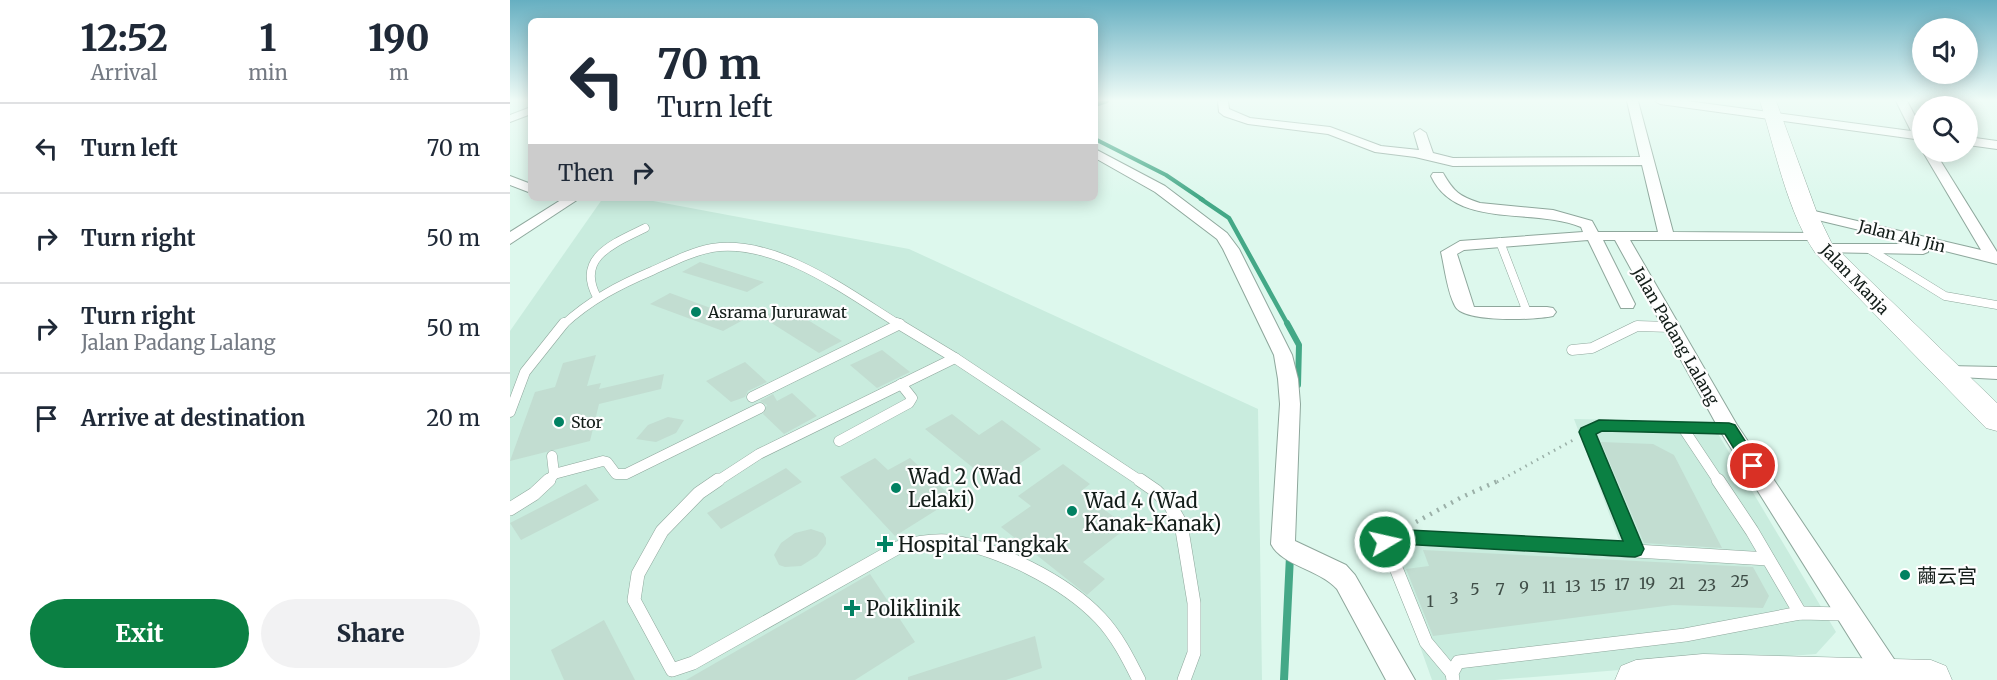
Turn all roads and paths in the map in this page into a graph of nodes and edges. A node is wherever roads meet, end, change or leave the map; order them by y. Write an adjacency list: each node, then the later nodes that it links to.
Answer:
1 (1335, 133): 10 (street)
2 (1420, 133): 10 (street)
3 (1640, 133): 11 (street)
4 (1778, 133): 17 (street, Jalan Manja)
5 (1895, 133): 6 (street)
6 (1912, 136)
7 (1978, 142): 8 (street)
8 (1997, 145)
9 (1098, 155): 60 (street)
10 (1427, 155): 11 (street)
11 (1647, 161): 21 (street)
12 (1935, 162): 27 (street)
13 (1438, 177): 19 (street)
14 (510, 180): 15 (street)
15 (528, 188)
16 (563, 201): 22 (street)
17 (1806, 213): 24 (street, Jalan Manja); 25 (street, Jalan Ah Jin)
18 (645, 228): 28 (lane)
19 (1593, 235): 20 (street); 23 (street); 29 (street)
20 (1619, 235): 21 (street); 34 (street, Jalan Padang Lalang)
21 (1667, 236): 24 (street)
22 (510, 239)
23 (1500, 242): 31 (lane); 31 (street)
24 (1820, 243): 26 (street); 37 (street, Jalan Manja)
25 (1952, 248): 26 (street); 27 (street, Jalan Ah Jin)
26 (1869, 249): 30 (lane)
27 (1995, 259)
28 (597, 297): 33 (lane); 42 (lane)
29 (1627, 304)
30 (1997, 306)
31 (1527, 312): 32 (street)
32 (1547, 312)
33 (900, 324): 36 (lane); 40 (lane)
34 (1670, 327): 35 (lane); 45 (street, Jalan Padang Lalang)
35 (1572, 350)
36 (955, 358): 39 (lane); 59 (lane)
37 (1947, 372): 38 (street); 43 (street, Jalan Manja)
38 (1997, 373)
39 (901, 384): 47 (lane); 58 (lane)
40 (752, 397)
41 (760, 408): 49 (lane)
42 (510, 412)
43 (1997, 421)
44 (1683, 428): 45 (lane); 46 (lane); 53 (lane)
45 (1729, 429): 55 (street, Jalan Padang Lalang)
46 (1587, 432): 51 (path); 52 (lane)
47 (839, 441)
48 (552, 456): 49 (lane)
49 (554, 474): 50 (lane)
50 (510, 509)
51 (1389, 537): 52 (lane); 56 (lane)
52 (1635, 549): 53 (lane)
53 (1768, 559): 54 (lane)
54 (1800, 613): 55 (lane); 56 (lane)
55 (1850, 614): 57 (street, Jalan Padang Lalang)
56 (1452, 677)
57 (1911, 679): 61 (street)
58 (1139, 680)
59 (1184, 680)
60 (1401, 680)
61 (1636, 680)

